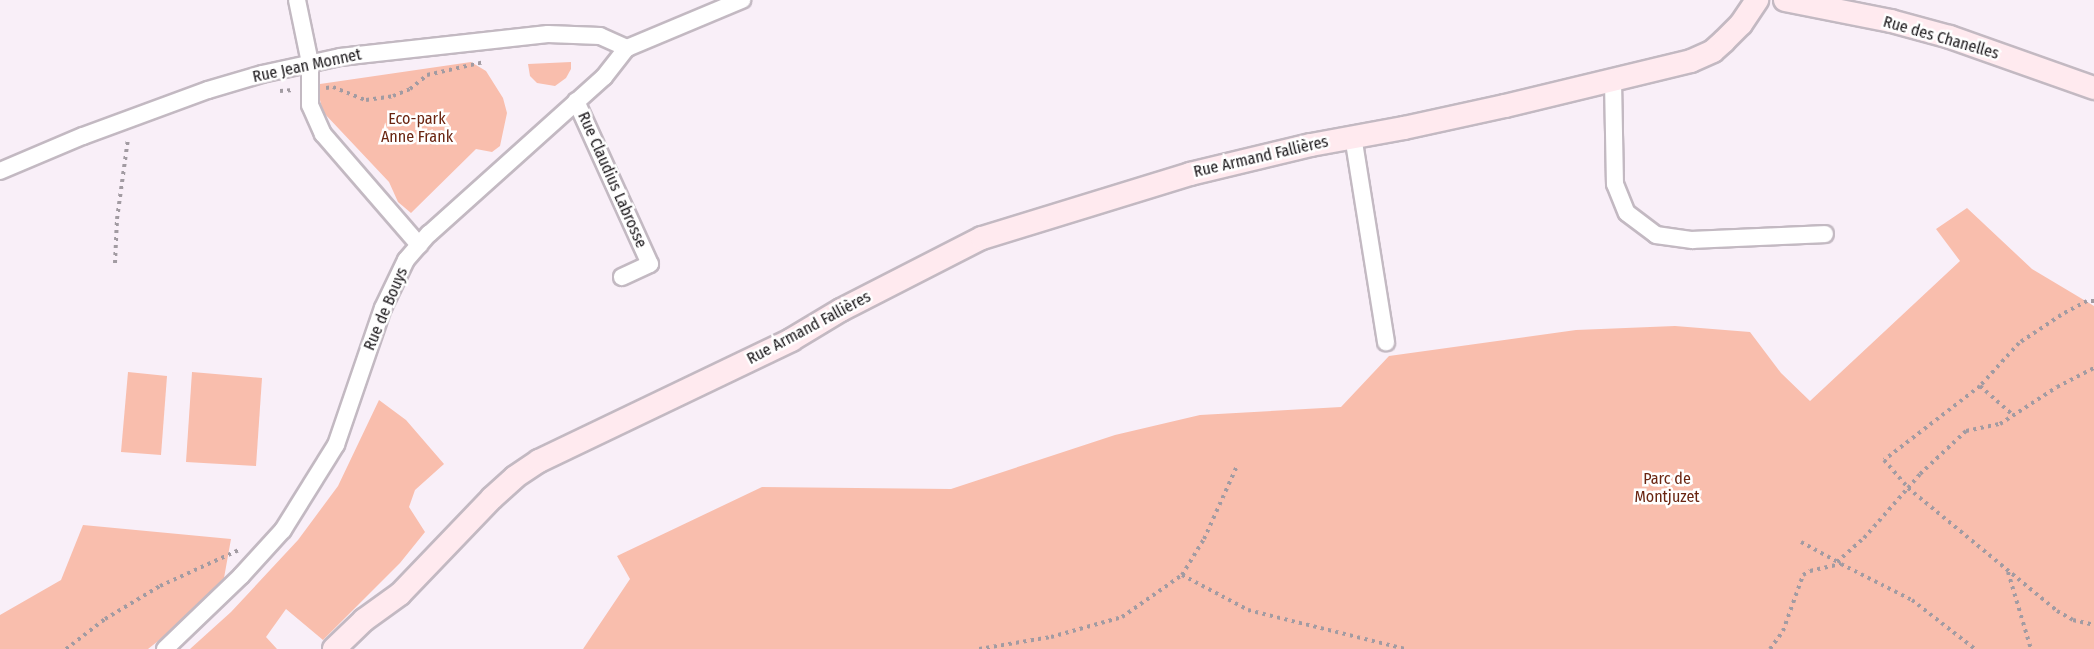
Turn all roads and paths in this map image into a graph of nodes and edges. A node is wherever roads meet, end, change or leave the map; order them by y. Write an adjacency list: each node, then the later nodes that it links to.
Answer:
1 (297, 0): 8 (street)
2 (742, 0): 6 (street, Rue de Bouys)
3 (1757, 0): 9 (street, Rue Armand Fallières)
4 (1785, 0): 5 (street, Rue des Chanelles)
5 (1854, 7): 10 (street, Rue des Chanelles)
6 (627, 48): 8 (street, Rue Jean Monnet); 13 (street, Rue de Bouys)
7 (484, 62): 11 (path)
8 (310, 63): 11 (street); 14 (street, Rue Jean Monnet)
9 (1613, 81): 15 (street, Rue Armand Fallières); 17 (street)
10 (2094, 88)
11 (310, 89): 12 (path); 18 (street)
12 (280, 91)
13 (576, 101): 18 (street, Rue de Bouys); 20 (street, Rue Claudius Labrosse)
14 (126, 120): 16 (street, Rue Jean Monnet); 19 (path)
15 (1353, 136): 22 (street); 36 (street, Rue Armand Fallières)
16 (0, 171)
17 (1825, 234)
18 (419, 245): 35 (street, Rue de Bouys)
19 (115, 263)
20 (622, 277)
21 (2094, 301): 24 (path)
22 (1386, 342)
23 (2094, 368): 25 (path)
24 (1980, 386): 25 (path); 27 (path)
25 (2014, 416): 27 (path)
26 (1236, 468): 32 (path)
27 (1908, 488): 30 (path); 31 (path)
28 (1801, 542): 30 (path)
29 (242, 549): 34 (path)
30 (1839, 563): 39 (path); 40 (path)
31 (2008, 571): 33 (path); 41 (path)
32 (1182, 575): 37 (path); 38 (path)
33 (2094, 625)
34 (66, 649)
35 (165, 649)
36 (334, 649)
37 (979, 649)
38 (1406, 649)
39 (1770, 649)
40 (1975, 649)
41 (2031, 649)

